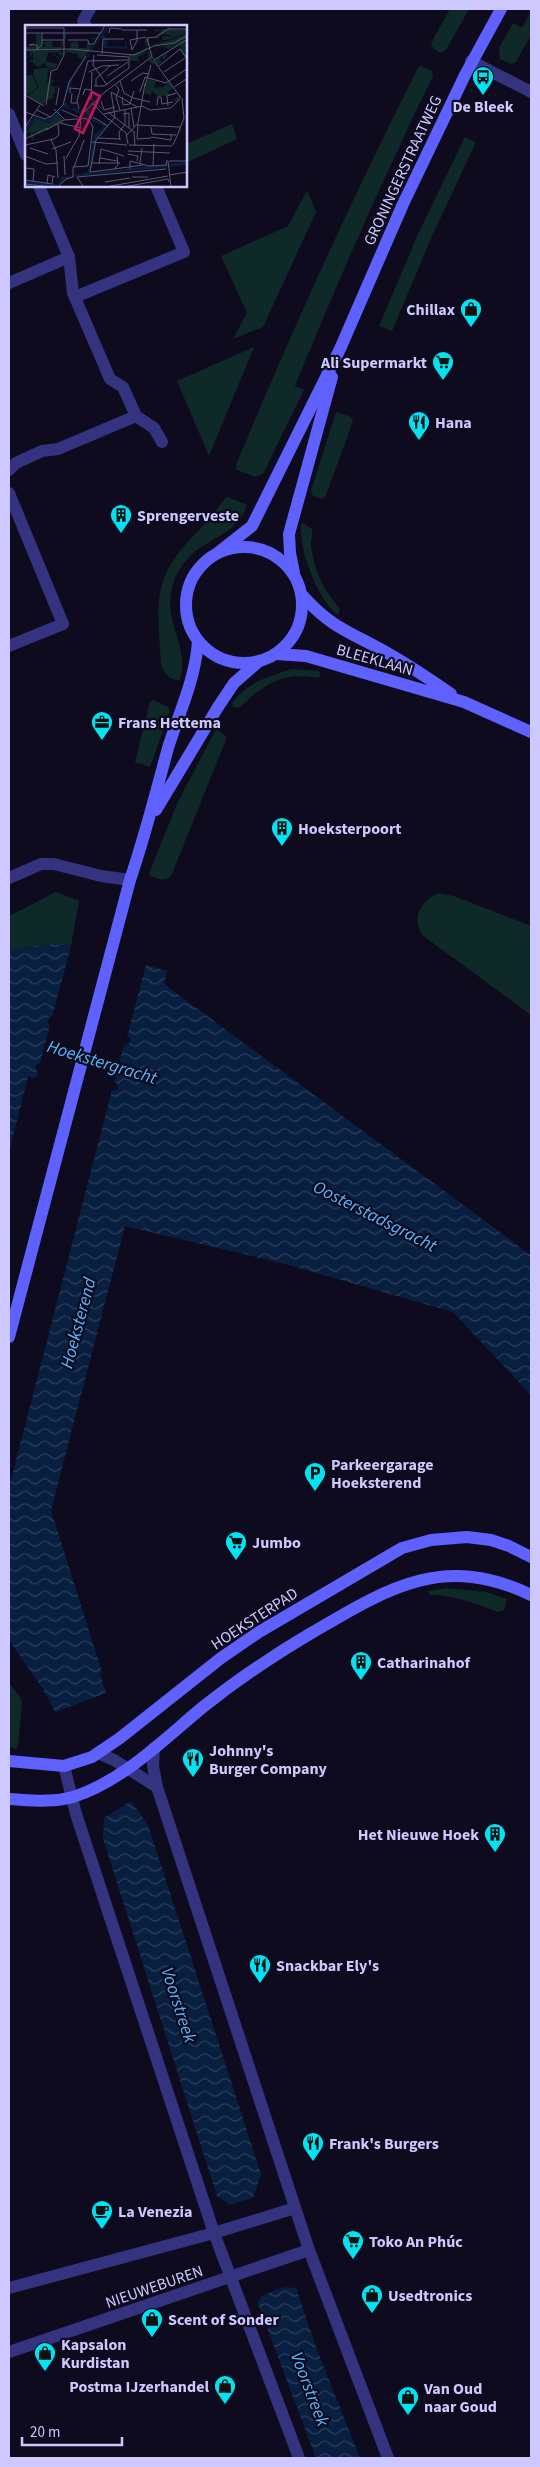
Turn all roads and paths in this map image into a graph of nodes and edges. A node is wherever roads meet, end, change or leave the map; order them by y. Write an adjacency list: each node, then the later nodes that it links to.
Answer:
1 (90, 9): 3 (street)
2 (501, 9): 4 (main road, GRONINGERSTRAATWEG)
3 (85, 25)
4 (471, 61): 5 (street); 13 (main road, GRONINGERSTRAATWEG)
5 (531, 92)
6 (9, 114): 7 (street)
7 (25, 153)
8 (41, 188): 10 (street)
9 (157, 188): 12 (street)
10 (69, 257): 11 (street); 12 (street)
11 (9, 283)
12 (75, 297): 14 (street)
13 (340, 349): 18 (main road, GRONINGERSTRAATWEG); 19 (main road, GRONINGERSTRAATWEG)
14 (136, 416): 15 (street); 16 (street)
15 (162, 442)
16 (9, 470)
17 (9, 493): 22 (street)
18 (219, 552): 19 (main road); 21 (main road)
19 (295, 575): 20 (main road)
20 (303, 596): 23 (main road); 25 (main road, BLEEKLAAN)
21 (198, 642): 24 (main road); 27 (main road)
22 (9, 646)
23 (276, 654): 24 (main road); 25 (main road, BLEEKLAAN)
24 (257, 663): 27 (main road)
25 (464, 702): 26 (main road, BLEEKLAAN)
26 (531, 732)
27 (150, 821): 29 (main road)
28 (9, 878): 29 (street)
29 (130, 880): 30 (main road)
30 (9, 1337)
31 (531, 1557): 34 (main road, HOEKSTERPAD)
32 (531, 1595): 33 (main road)
33 (154, 1748): 37 (main road); 38 (street)
34 (98, 1753): 36 (main road, HOEKSTERPAD); 37 (street)
35 (9, 1761): 36 (main road, HOEKSTERPAD)
36 (64, 1766): 39 (street)
37 (128, 1768): 38 (street); 39 (main road)
38 (157, 1787): 41 (street)
39 (72, 1797): 40 (main road); 42 (street)
40 (9, 1799)
41 (295, 2208): 42 (street, NIEUWEBUREN); 43 (street)
42 (214, 2234): 44 (street); 45 (street, NIEUWEBUREN)
43 (309, 2250): 44 (street, NIEUWEBUREN); 48 (street)
44 (230, 2277): 46 (street, NIEUWEBUREN); 47 (street)
45 (9, 2288)
46 (9, 2352)
47 (299, 2458)
48 (388, 2458)

